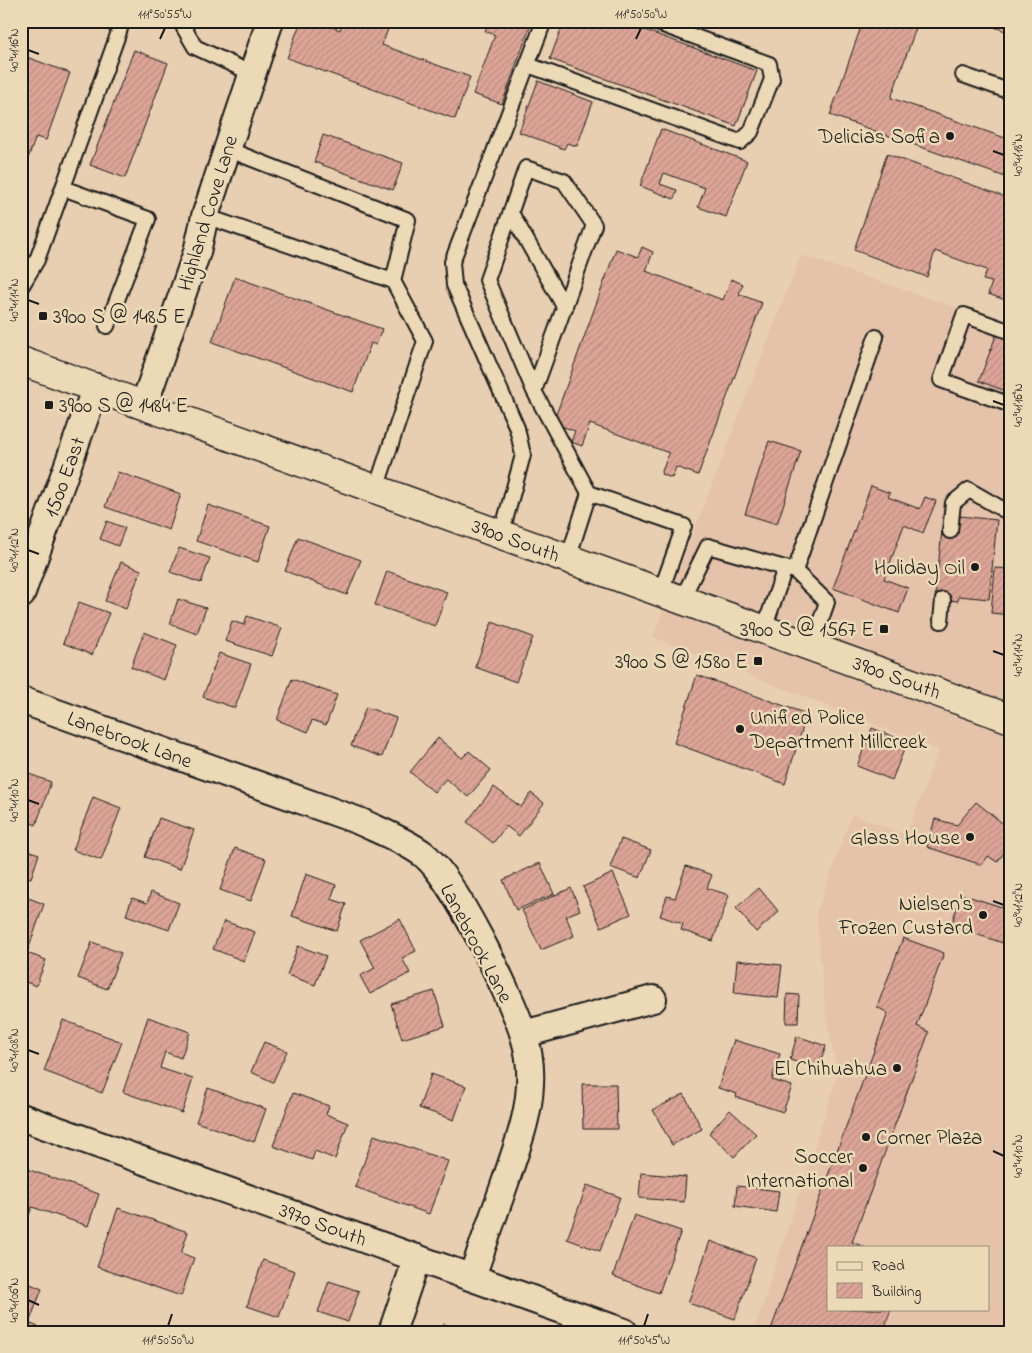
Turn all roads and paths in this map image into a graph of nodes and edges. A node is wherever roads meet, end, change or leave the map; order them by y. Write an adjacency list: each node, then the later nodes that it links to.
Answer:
1 (108, 21): 11 (lane)
2 (180, 21): 7 (lane)
3 (270, 21): 7 (street, Highland Cove Lane)
4 (544, 21): 6 (lane)
5 (652, 21): 6 (lane)
6 (528, 65): 29 (lane)
7 (251, 73): 10 (street, Highland Cove Lane)
8 (962, 75): 9 (lane)
9 (1011, 92)
10 (227, 149): 13 (street, Highland Cove Lane); 14 (lane)
11 (63, 188): 15 (lane); 17 (lane)
12 (511, 213): 16 (lane); 16 (lane); 22 (lane)
13 (205, 216): 14 (lane); 23 (street, Highland Cove Lane)
14 (392, 281): 25 (lane)
15 (21, 287)
16 (565, 308): 22 (lane)
17 (107, 326)
18 (1011, 332): 24 (lane)
19 (876, 337): 31 (lane)
20 (21, 361): 21 (main road, 3900 South)
21 (96, 387): 23 (main road, 3900 South); 32 (street, 1500 East)
22 (534, 391): 26 (lane)
23 (144, 405): 25 (main road, 3900 South)
24 (1011, 405)
25 (376, 489): 29 (main road, 3900 South)
26 (589, 493): 30 (lane); 33 (lane)
27 (1011, 514): 28 (lane)
28 (950, 531)
29 (501, 535): 30 (main road, 3900 South)
30 (568, 559): 33 (main road, 3900 South)
31 (790, 570): 33 (lane); 36 (lane); 37 (lane)
32 (21, 595)
33 (672, 595): 36 (main road, 3900 South)
34 (943, 600): 35 (lane)
35 (942, 621)
36 (764, 629): 37 (main road, 3900 South)
37 (812, 646): 39 (main road, 3900 South)
38 (21, 700): 41 (street, Lanebrook Lane)
39 (1011, 719)
40 (653, 999): 41 (street)
41 (524, 1034): 44 (street, Lanebrook Lane)
42 (21, 1117): 43 (street, 3970 South)
43 (418, 1258): 44 (street, 3970 South); 45 (street)
44 (472, 1276): 46 (street, 3970 South)
45 (392, 1332)
46 (624, 1332)

